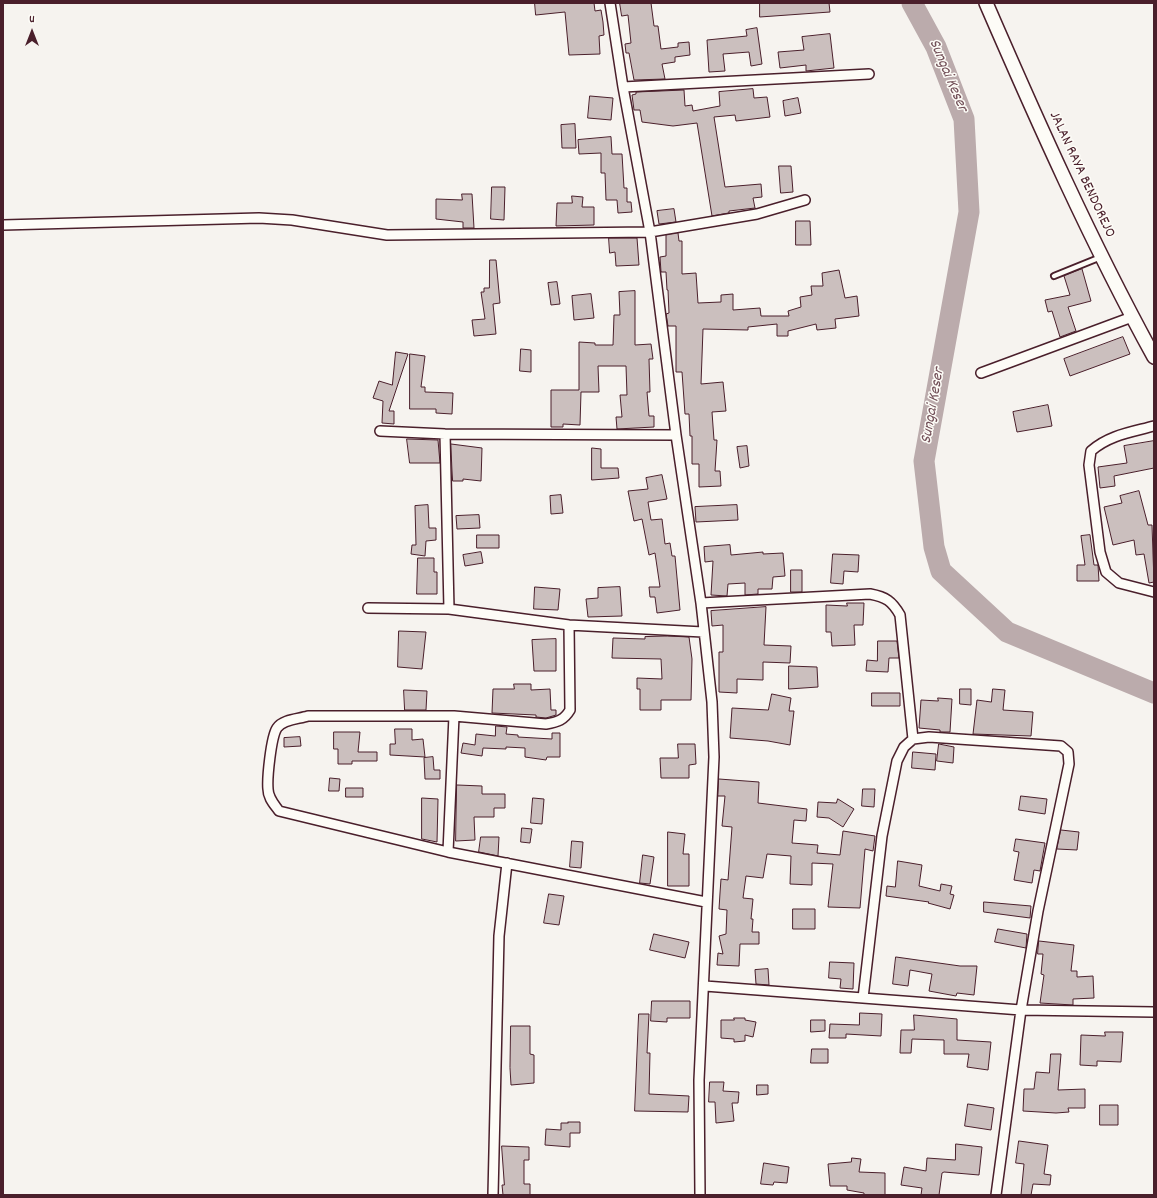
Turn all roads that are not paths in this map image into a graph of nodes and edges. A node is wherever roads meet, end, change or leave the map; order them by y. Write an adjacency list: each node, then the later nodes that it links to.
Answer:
1 (610, 3): 4 (street)
2 (986, 3): 8 (main road, JALAN RAYA BENDOREJO)
3 (869, 74): 4 (street)
4 (623, 87): 7 (street)
5 (805, 200): 7 (street)
6 (3, 225): 7 (street)
7 (650, 232): 16 (street)
8 (1101, 257): 9 (lane); 10 (main road, JALAN RAYA BENDOREJO)
9 (1054, 276)
10 (1132, 317): 11 (main road, JALAN RAYA BENDOREJO); 12 (street)
11 (1154, 357)
12 (981, 373)
13 (1154, 426): 17 (street)
14 (380, 431): 15 (street)
15 (446, 434): 16 (street); 20 (street)
16 (676, 435): 18 (street)
17 (1154, 592)
18 (701, 603): 22 (street); 24 (street)
19 (368, 608): 20 (street)
20 (449, 609): 21 (street)
21 (569, 625): 22 (street); 23 (street)
22 (703, 632): 27 (street)
23 (454, 716): 25 (street); 25 (street)
24 (914, 739): 29 (street); 30 (street)
25 (448, 852): 26 (street)
26 (507, 863): 27 (street); 32 (street)
27 (706, 902): 28 (street)
28 (705, 986): 29 (street); 33 (street)
29 (862, 998): 30 (street)
30 (1021, 1010): 31 (street); 34 (street)
31 (1154, 1012)
32 (493, 1195)
33 (700, 1195)
34 (996, 1195)

